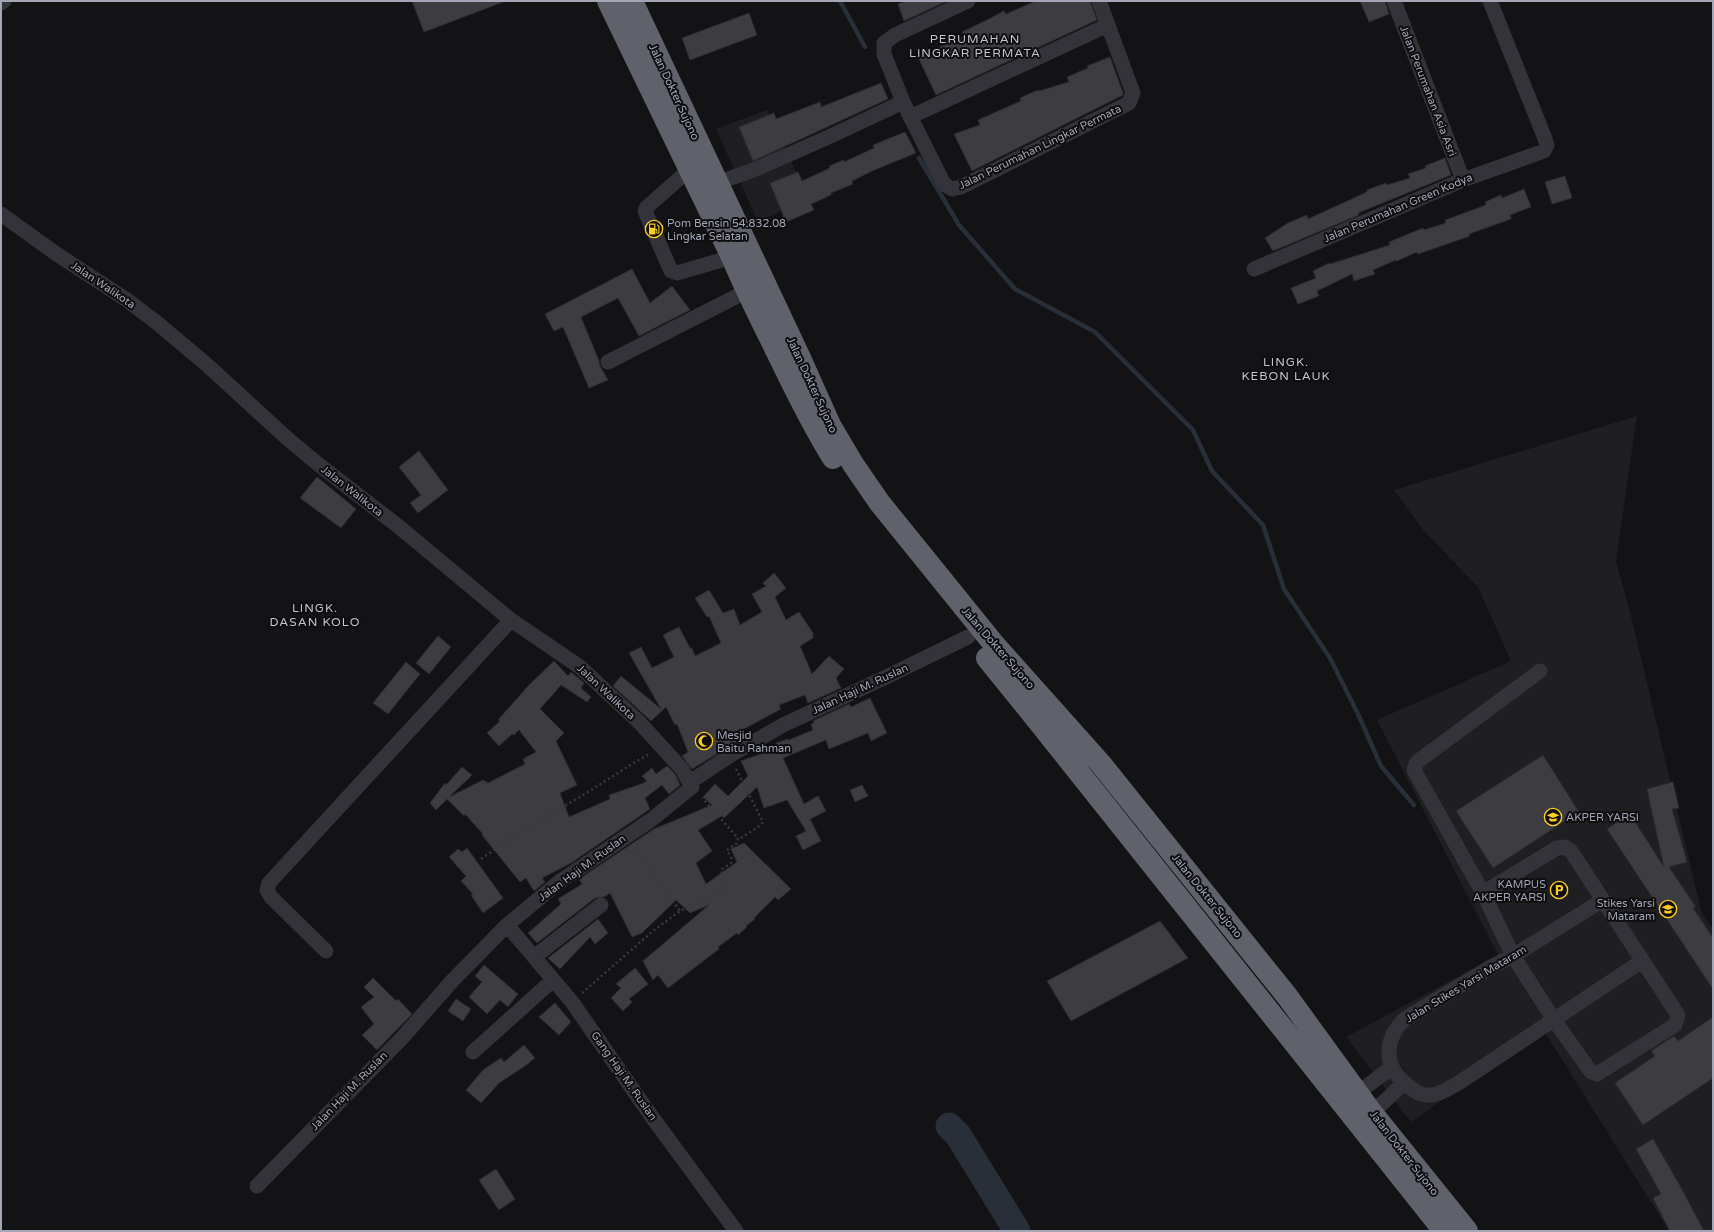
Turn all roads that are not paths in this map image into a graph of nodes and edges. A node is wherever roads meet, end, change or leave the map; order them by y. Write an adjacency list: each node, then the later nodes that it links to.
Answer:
1 (4, 1): 8 (street)
2 (608, 1): 12 (highway)
3 (632, 1): 14 (highway, Jalan Dokter Sujono)
4 (968, 1): 10 (street, Jalan Perumahan Lingkar Permata)
5 (1099, 1): 9 (street, Jalan Perumahan Lingkar Permata)
6 (1394, 1): 13 (street, Jalan Perumahan Asia Asri)
7 (1490, 1): 13 (street, Jalan Perumahan Green Kodya)
8 (1, 3)
9 (1108, 25): 11 (street); 11 (street, Jalan Perumahan Lingkar Permata)
10 (903, 102): 11 (street, Jalan Perumahan Lingkar Permata); 14 (street)
11 (910, 117)
12 (690, 169): 16 (highway); 16 (street)
13 (1463, 180): 17 (street, Jalan Perumahan Green Kodya)
14 (717, 182): 20 (highway, Jalan Dokter Sujono)
15 (1, 214): 21 (street, Jalan Walikota)
16 (732, 257): 18 (highway)
17 (1254, 269)
18 (747, 291): 19 (street); 20 (highway)
19 (608, 362)
20 (823, 428): 22 (highway); 38 (highway, Jalan Dokter Sujono)
21 (511, 620): 24 (street, Jalan Walikota); 29 (street)
22 (968, 637): 24 (street, Jalan Haji M. Ruslan); 42 (highway)
23 (1540, 671): 25 (street)
24 (691, 784): 28 (street, Jalan Haji M. Ruslan)
25 (1483, 893): 26 (street); 32 (street)
26 (1603, 900): 31 (street); 32 (street, Jalan Stikes Yarsi Mataram)
27 (601, 905): 30 (street)
28 (507, 925): 30 (street, Gang Haji M. Ruslan); 40 (street, Jalan Haji M. Ruslan)
29 (326, 951)
30 (534, 957): 33 (street, Gang Haji M. Ruslan)
31 (1642, 961): 34 (street, Jalan Stikes Yarsi Mataram); 34 (street)
32 (1503, 962): 34 (street); 36 (street, Jalan Stikes Yarsi Mataram)
33 (553, 980): 35 (street); 41 (street, Gang Haji M. Ruslan)
34 (1550, 1022): 37 (street, Jalan Stikes Yarsi Mataram)
35 (473, 1052)
36 (1392, 1067): 37 (street, Jalan Stikes Yarsi Mataram); 38 (street)
37 (1404, 1083): 39 (street)
38 (1358, 1093): 39 (highway, Jalan Dokter Sujono)
39 (1372, 1113): 43 (highway, Jalan Dokter Sujono)
40 (257, 1186)
41 (736, 1231)
42 (1444, 1231)
43 (1467, 1231)

